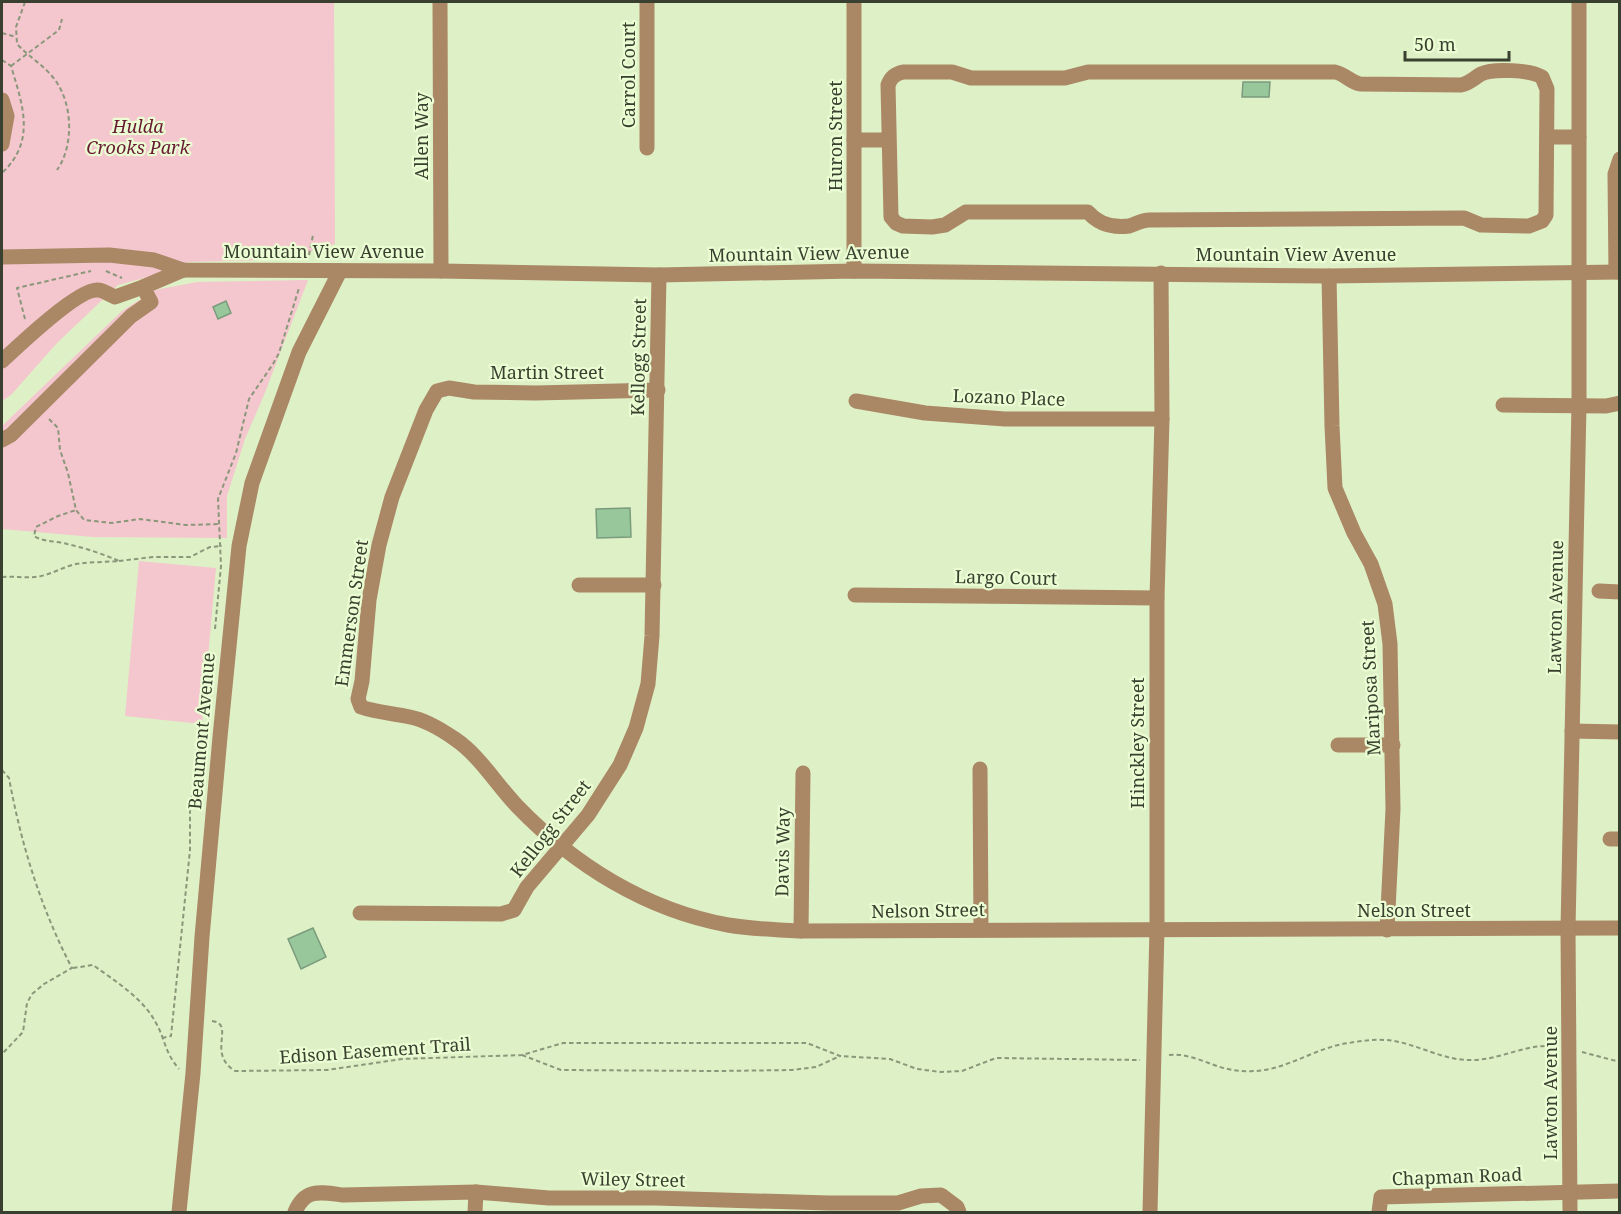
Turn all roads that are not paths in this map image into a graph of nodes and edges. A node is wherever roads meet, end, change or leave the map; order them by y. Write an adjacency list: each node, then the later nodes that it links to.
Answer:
1 (440, 2): 16 (street, Allen Way)
2 (647, 2): 11 (street, Carrol Court)
3 (854, 2): 8 (street, Huron Street)
4 (1579, 2): 7 (street, Lawton Avenue)
5 (2, 100): 10 (street)
6 (1546, 137): 7 (street); 9 (street); 9 (street)
7 (1579, 137): 18 (street, Lawton Avenue)
8 (854, 140): 9 (street); 17 (street, Huron Street)
9 (888, 140)
10 (2, 144)
11 (647, 148)
12 (1620, 159): 19 (street)
13 (2, 257): 14 (street, Mountain View Avenue)
14 (183, 270): 15 (street, Mountain View Avenue); 23 (street)
15 (340, 271): 16 (street, Mountain View Avenue); 61 (street, Beaumont Avenue)
16 (441, 271): 21 (street, Mountain View Avenue)
17 (854, 271): 20 (street, Mountain View Avenue); 21 (street, Mountain View Avenue)
18 (1579, 272): 19 (street, Mountain View Avenue); 22 (street, Mountain View Avenue); 30 (street, Lawton Avenue)
19 (1618, 272)
20 (1161, 273): 22 (street, Mountain View Avenue); 31 (street, Hinckley Street)
21 (658, 274): 25 (street, Kellogg Street)
22 (1329, 276): 43 (street, Mariposa Street)
23 (142, 287): 24 (street); 32 (street)
24 (2, 361)
25 (658, 390): 26 (street, Martin Street); 34 (street, Kellogg Street)
26 (437, 391): 39 (street, Emmerson Street)
27 (856, 401): 31 (street, Lozano Place)
28 (1620, 403): 30 (street)
29 (1503, 405): 30 (street)
30 (1579, 405): 40 (street, Lawton Avenue)
31 (1162, 419): 38 (street, Hinckley Street)
32 (2, 440)
33 (579, 585): 34 (street)
34 (654, 585): 46 (street, Kellogg Street)
35 (1599, 591): 36 (street)
36 (1620, 592)
37 (855, 595): 38 (street, Largo Court)
38 (1157, 598): 48 (street, Hinckley Street)
39 (361, 706): 46 (street, Nelson Street)
40 (1572, 731): 41 (street); 51 (street, Lawton Avenue)
41 (1620, 732)
42 (1338, 745): 43 (street)
43 (1393, 745): 52 (street, Mariposa Street)
44 (980, 769): 50 (street)
45 (803, 773): 53 (street, Davis Way)
46 (561, 847): 47 (street, Kellogg Street); 53 (street, Nelson Street)
47 (360, 913)
48 (1157, 928): 50 (street, Nelson Street); 52 (street, Nelson Street); 64 (street, Hinckley Street)
49 (1620, 928): 51 (street, Nelson Street)
50 (981, 929): 53 (street, Nelson Street)
51 (1568, 929): 52 (street, Nelson Street); 56 (street, Lawton Avenue)
52 (1387, 930)
53 (801, 931)
54 (1620, 1191): 56 (street, Chapman Road)
55 (476, 1192): 57 (street, Wiley Street); 59 (street, Wiley Street); 62 (street)
56 (1570, 1192): 58 (street, Chapman Road); 65 (street, Lawton Avenue)
57 (654, 1205): 60 (street, Wiley Street)
58 (1380, 1205)
59 (298, 1206)
60 (829, 1208): 63 (street, Wiley Street)
61 (179, 1212)
62 (475, 1212)
63 (958, 1212)
64 (1150, 1212)
65 (1570, 1212)

